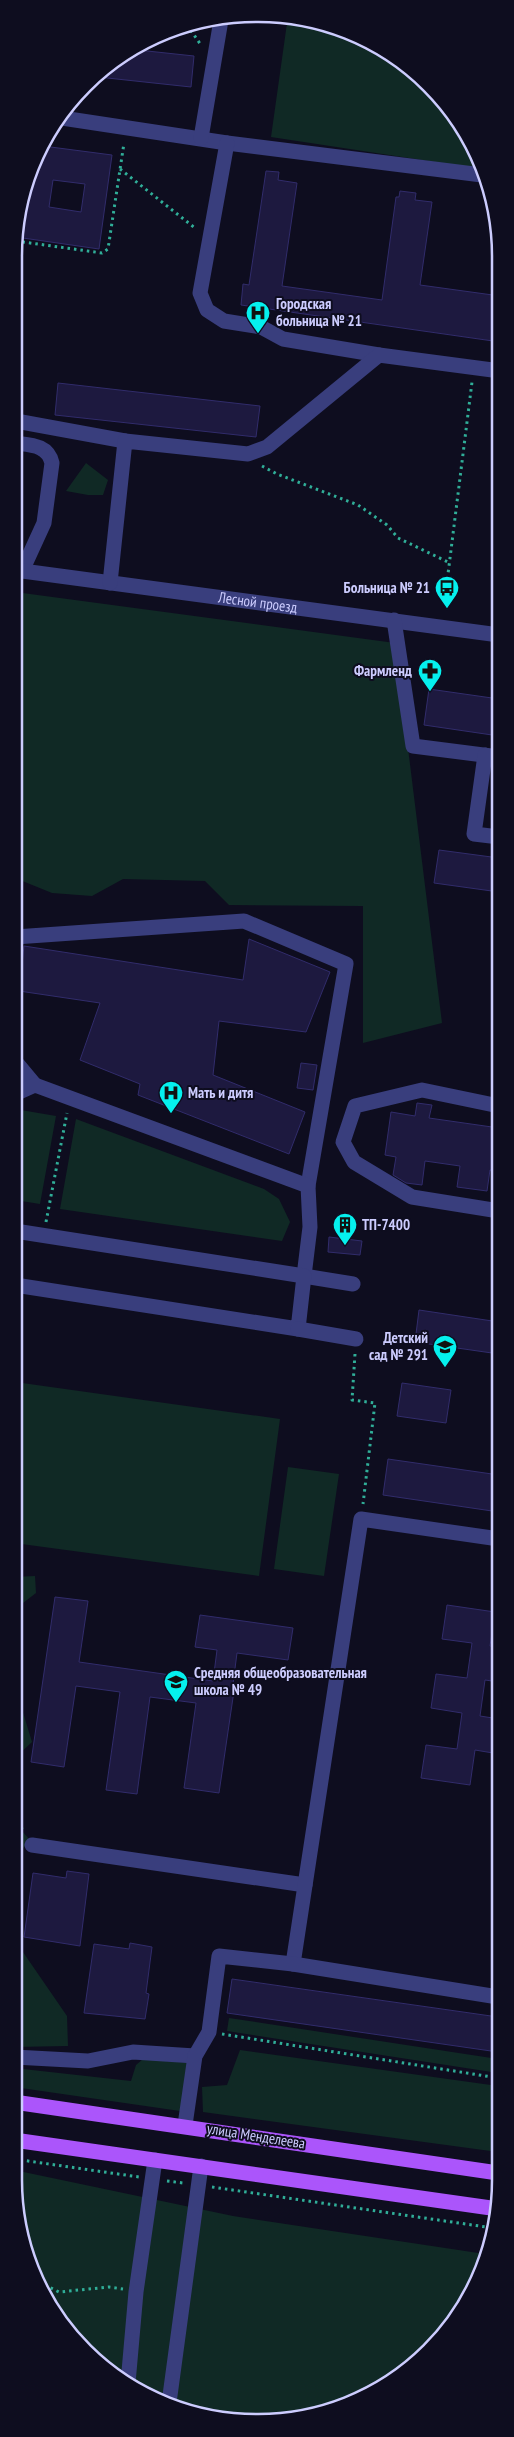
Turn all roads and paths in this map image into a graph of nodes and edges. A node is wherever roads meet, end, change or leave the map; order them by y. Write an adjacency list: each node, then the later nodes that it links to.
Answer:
1 (220, 26): 4 (street)
2 (68, 119): 3 (street)
3 (126, 127): 4 (street); 6 (path)
4 (201, 138): 5 (street)
5 (227, 143): 7 (street); 8 (street)
6 (120, 169): 8 (path); 9 (path)
7 (476, 174)
8 (210, 240): 10 (street)
9 (23, 242)
10 (379, 355): 11 (street); 16 (street)
11 (474, 368): 12 (street); 17 (path)
12 (492, 370)
13 (22, 422): 14 (street)
14 (125, 441): 16 (street); 20 (street)
15 (22, 444): 18 (street)
16 (248, 454): 17 (path)
17 (450, 563): 21 (path)
18 (22, 564)
19 (22, 570): 20 (street, Лесной проезд)
20 (110, 582): 22 (street, Лесной проезд)
21 (445, 598)
22 (394, 620): 23 (street, Лесной проезд); 24 (street)
23 (492, 634)
24 (492, 756): 25 (street)
25 (492, 836)
26 (22, 937): 32 (street)
27 (22, 1070): 28 (street)
28 (34, 1085): 29 (street); 30 (street)
29 (22, 1091)
30 (70, 1098): 32 (street); 35 (path)
31 (492, 1105): 33 (street)
32 (308, 1186): 36 (street)
33 (492, 1211)
34 (22, 1232): 35 (street)
35 (44, 1236): 36 (street)
36 (304, 1276): 37 (street); 39 (street)
37 (353, 1284)
38 (22, 1286): 39 (street)
39 (298, 1329): 40 (street)
40 (356, 1339): 41 (path)
41 (361, 1519): 42 (street); 44 (street)
42 (492, 1538)
43 (32, 1846): 44 (street)
44 (305, 1885): 45 (street)
45 (293, 1964): 46 (street); 47 (street)
46 (492, 1996)
47 (209, 2032): 48 (street); 50 (path)
48 (195, 2056): 49 (street); 52 (street)
49 (22, 2057)
50 (492, 2077)
51 (22, 2103): 52 (main road, улица Менделеева)
52 (186, 2125): 57 (main road, улица Менделеева)
53 (22, 2141): 55 (main road)
54 (22, 2160): 58 (path)
55 (155, 2160): 56 (main road); 58 (street)
56 (201, 2166): 59 (street); 60 (main road)
57 (492, 2172)
58 (152, 2179): 59 (path); 63 (street)
59 (199, 2185): 61 (path); 65 (street)
60 (489, 2208)
61 (487, 2227)
62 (48, 2287): 63 (path)
63 (136, 2292): 64 (street)
64 (129, 2376)
65 (170, 2398)

